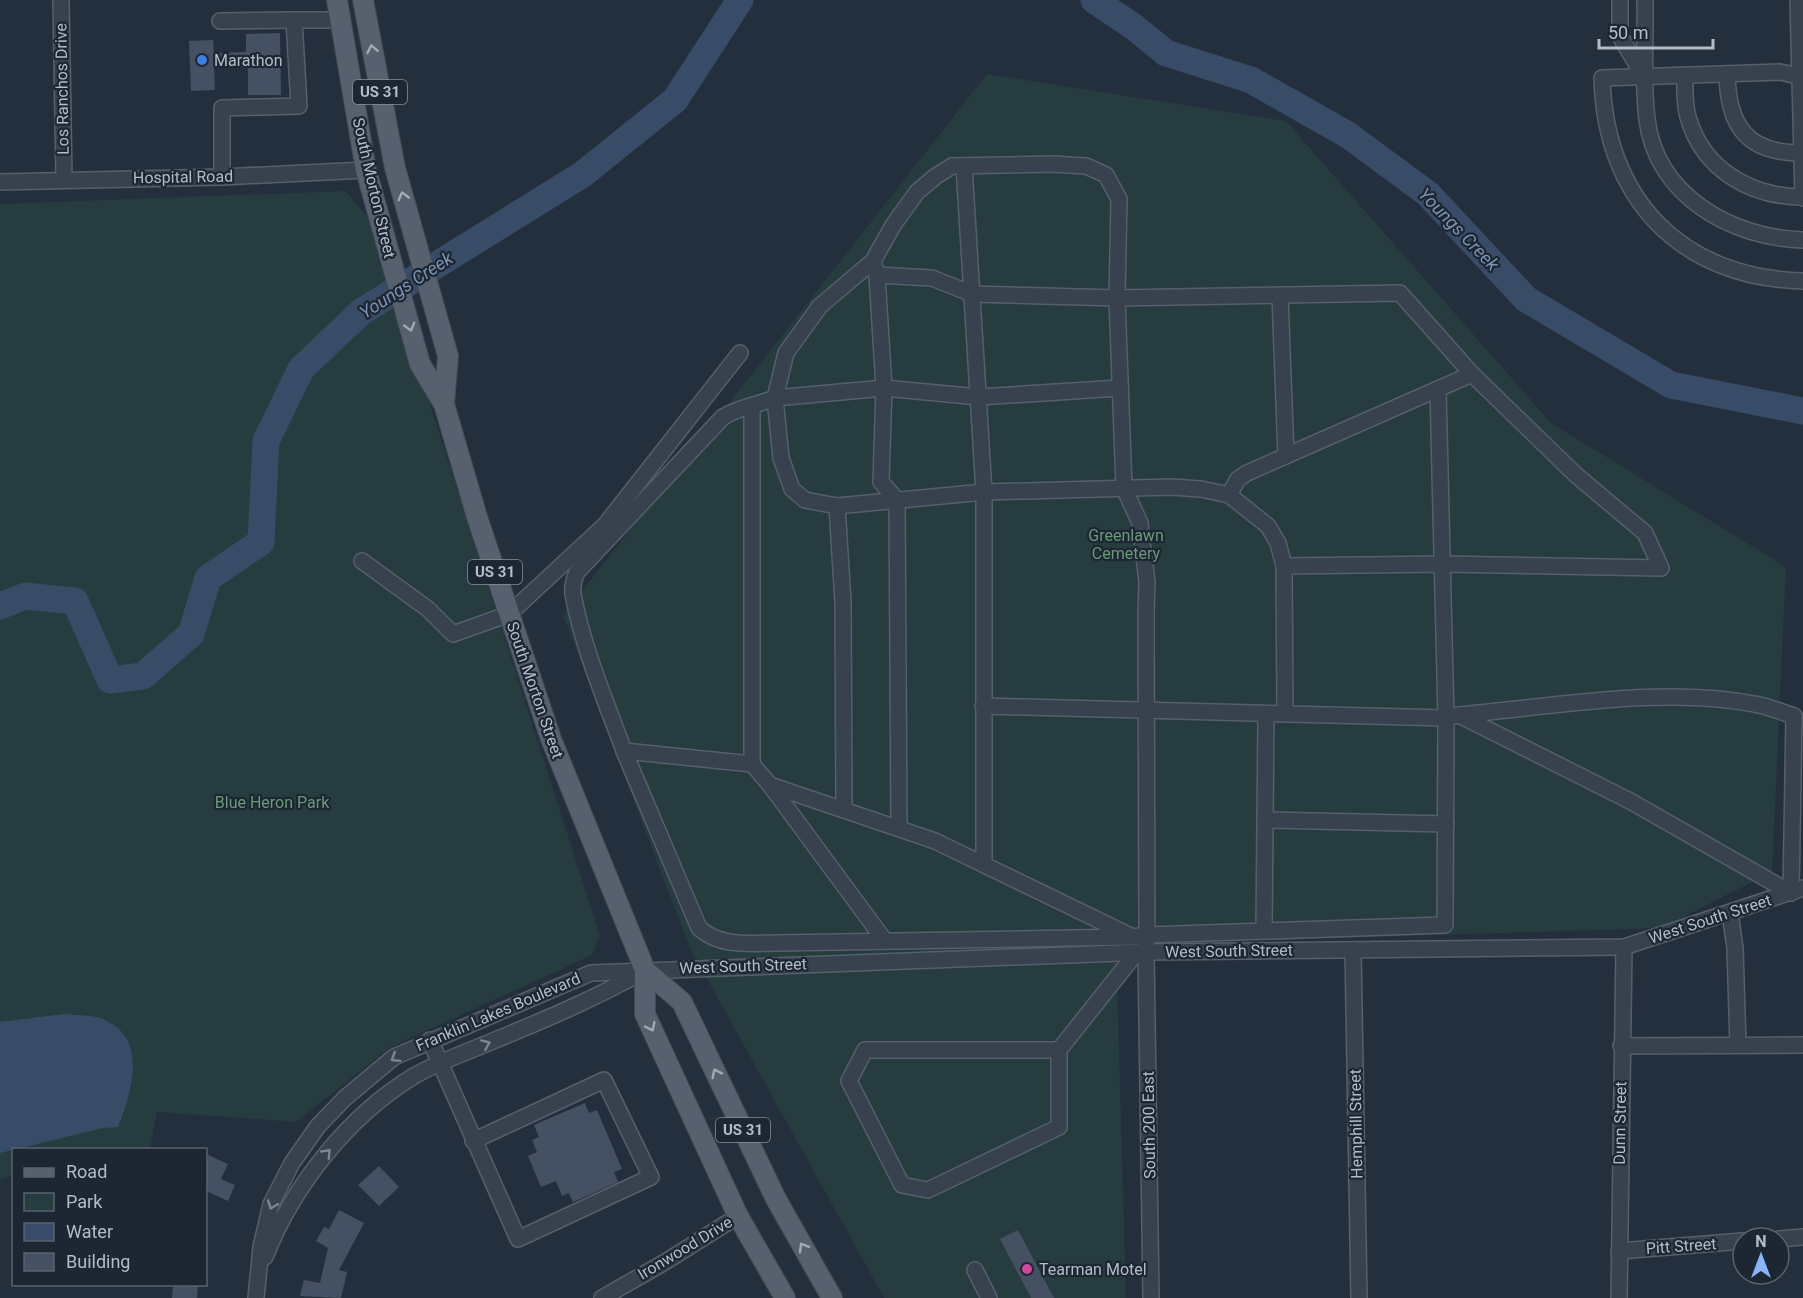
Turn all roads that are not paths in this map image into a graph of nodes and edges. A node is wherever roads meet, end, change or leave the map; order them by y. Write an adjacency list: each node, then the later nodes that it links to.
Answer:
1 (61, 0): 19 (street, Los Ranchos Drive)
2 (337, 0): 8 (main road, South Morton Street / US 31)
3 (363, 0): 16 (main road, South Morton Street / US 31, one-way to 3)
4 (1620, 0): 12 (street)
5 (1645, 0): 12 (street)
6 (1798, 0): 13 (street)
7 (294, 20): 8 (street); 9 (street); 18 (street)
8 (340, 20): 17 (main road, South Morton Street / US 31)
9 (220, 21)
10 (1727, 74): 11 (street); 13 (street); 14 (street)
11 (1685, 75): 12 (street); 21 (street)
12 (1644, 77): 22 (street); 24 (street)
13 (1801, 77): 14 (street)
14 (1801, 153): 21 (street)
15 (964, 166): 23 (street); 25 (street); 27 (street)
16 (395, 168): 17 (main road); 35 (main road, South Morton Street / US 31, one-way to 16)
17 (366, 170): 18 (street, Hospital Road); 35 (main road, South Morton Street / US 31, one-way to 35)
18 (222, 177): 19 (street, Hospital Road)
19 (64, 179): 20 (street, Hospital Road)
20 (0, 182)
21 (1803, 198)
22 (1803, 240)
23 (875, 268): 25 (street); 30 (street); 34 (street)
24 (1803, 281)
25 (972, 294): 27 (street); 33 (street)
26 (1280, 295): 27 (street); 29 (street); 37 (street)
27 (1117, 298): 31 (street)
28 (740, 353): 46 (street)
29 (1472, 374): 32 (street); 44 (street)
30 (884, 388): 33 (street); 34 (street); 41 (street)
31 (1120, 388): 33 (street); 38 (street)
32 (1438, 389): 37 (street); 44 (street)
33 (979, 397): 39 (street)
34 (775, 398): 36 (street); 42 (street)
35 (444, 404): 46 (main road, South Morton Street / US 31)
36 (752, 406): 53 (street); 54 (street)
37 (1286, 456): 40 (street)
38 (1124, 488): 39 (street); 40 (street); 49 (street, South 200 East)
39 (984, 492): 41 (street); 47 (street)
40 (1229, 495): 45 (street)
41 (897, 500): 42 (street); 59 (street)
42 (837, 506): 56 (street)
43 (362, 561): 46 (street)
44 (1443, 564): 45 (street); 52 (street)
45 (1284, 566): 51 (street)
46 (509, 614): 68 (main road, South Morton Street / US 31)
47 (983, 706): 49 (street); 60 (street)
48 (1798, 710): 52 (street); 61 (street)
49 (1146, 711): 50 (street); 65 (street, South 200 East)
50 (1266, 714): 51 (street); 57 (street)
51 (1285, 714): 52 (street)
52 (1452, 716): 58 (street); 61 (street)
53 (624, 751): 54 (street); 64 (street)
54 (752, 764): 55 (street)
55 (770, 785): 56 (street); 64 (street)
56 (844, 809): 59 (street)
57 (1265, 819): 58 (street); 63 (street)
58 (1446, 824): 63 (street)
59 (898, 828): 60 (street)
60 (984, 864): 65 (street)
61 (1797, 891): 62 (street, West South Street)
62 (1730, 913): 66 (street, West South Street); 72 (street)
63 (1264, 931): 65 (street)
64 (885, 940): 65 (street)
65 (1141, 944): 67 (street, West South Street); 68 (street, West South Street); 75 (street); 88 (street, South 200 East)
66 (1624, 947): 67 (street, West South Street); 74 (street, Dunn Street)
67 (1353, 950): 89 (street, Hemphill Street)
68 (645, 970): 69 (street, Franklin Lakes Boulevard); 70 (street, Franklin Lakes Boulevard); 78 (main road, US 31, one-way to 78); 86 (main road, US 31, one-way to 68)
69 (514, 1006): 70 (street); 71 (street, Franklin Lakes Boulevard)
70 (523, 1029): 76 (street, Franklin Lakes Boulevard, one-way to 70)
71 (430, 1040): 76 (street); 82 (street, Franklin Lakes Boulevard, one-way to 82)
72 (1738, 1045): 73 (street); 74 (street)
73 (1803, 1045)
74 (1621, 1046): 80 (street, Dunn Street)
75 (1059, 1050): 75 (street)
76 (440, 1063): 77 (street); 82 (street, Franklin Lakes Boulevard, one-way to 76)
77 (473, 1141): 77 (street)
78 (738, 1216): 84 (street, Ironwood Drive); 85 (main road, US 31)
79 (1731, 1242): 80 (street, Pitt Street)
80 (1619, 1251): 90 (street, Dunn Street)
81 (975, 1270): 87 (street)
82 (257, 1276): 83 (street, Franklin Lakes Boulevard)
83 (256, 1298)
84 (602, 1298)
85 (785, 1298)
86 (832, 1298)
87 (989, 1298)
88 (1151, 1298)
89 (1359, 1298)
90 (1619, 1298)

